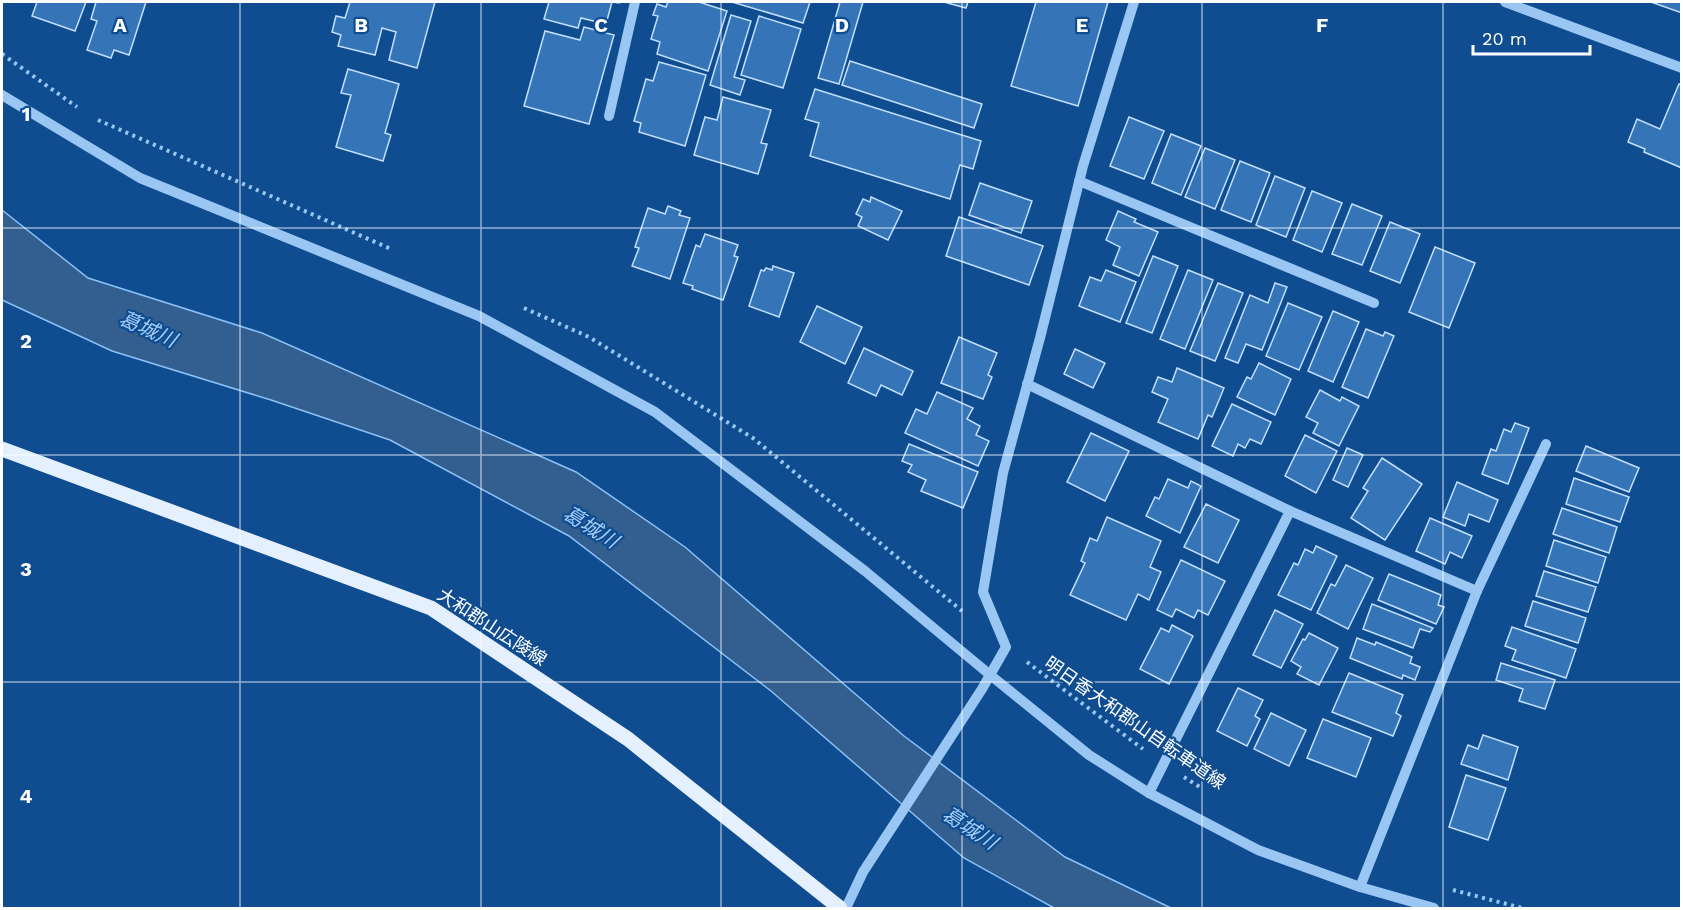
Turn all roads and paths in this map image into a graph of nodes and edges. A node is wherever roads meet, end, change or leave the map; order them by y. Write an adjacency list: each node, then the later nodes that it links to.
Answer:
1 (635, 2): 6 (street)
2 (1134, 2): 7 (street)
3 (1505, 2): 4 (street)
4 (1682, 68)
5 (2, 95): 15 (street)
6 (609, 116)
7 (1079, 181): 8 (street); 9 (street)
8 (1374, 303)
9 (1027, 384): 12 (street); 14 (street)
10 (1546, 444): 13 (street)
11 (2, 449): 21 (main road, 大和郡山広陵線)
12 (1290, 511): 13 (street); 16 (street)
13 (1477, 591): 19 (street)
14 (1006, 647): 15 (street); 16 (path, 明日香大和郡山自転車道線)
15 (989, 674): 17 (street); 22 (street)
16 (1164, 764): 17 (street); 18 (path, 明日香大和郡山自転車道線)
17 (1149, 793): 19 (street)
18 (1212, 795)
19 (1360, 887): 23 (street)
20 (1447, 888): 24 (path)
21 (840, 909)
22 (846, 909)
23 (1434, 909)
24 (1522, 909)

